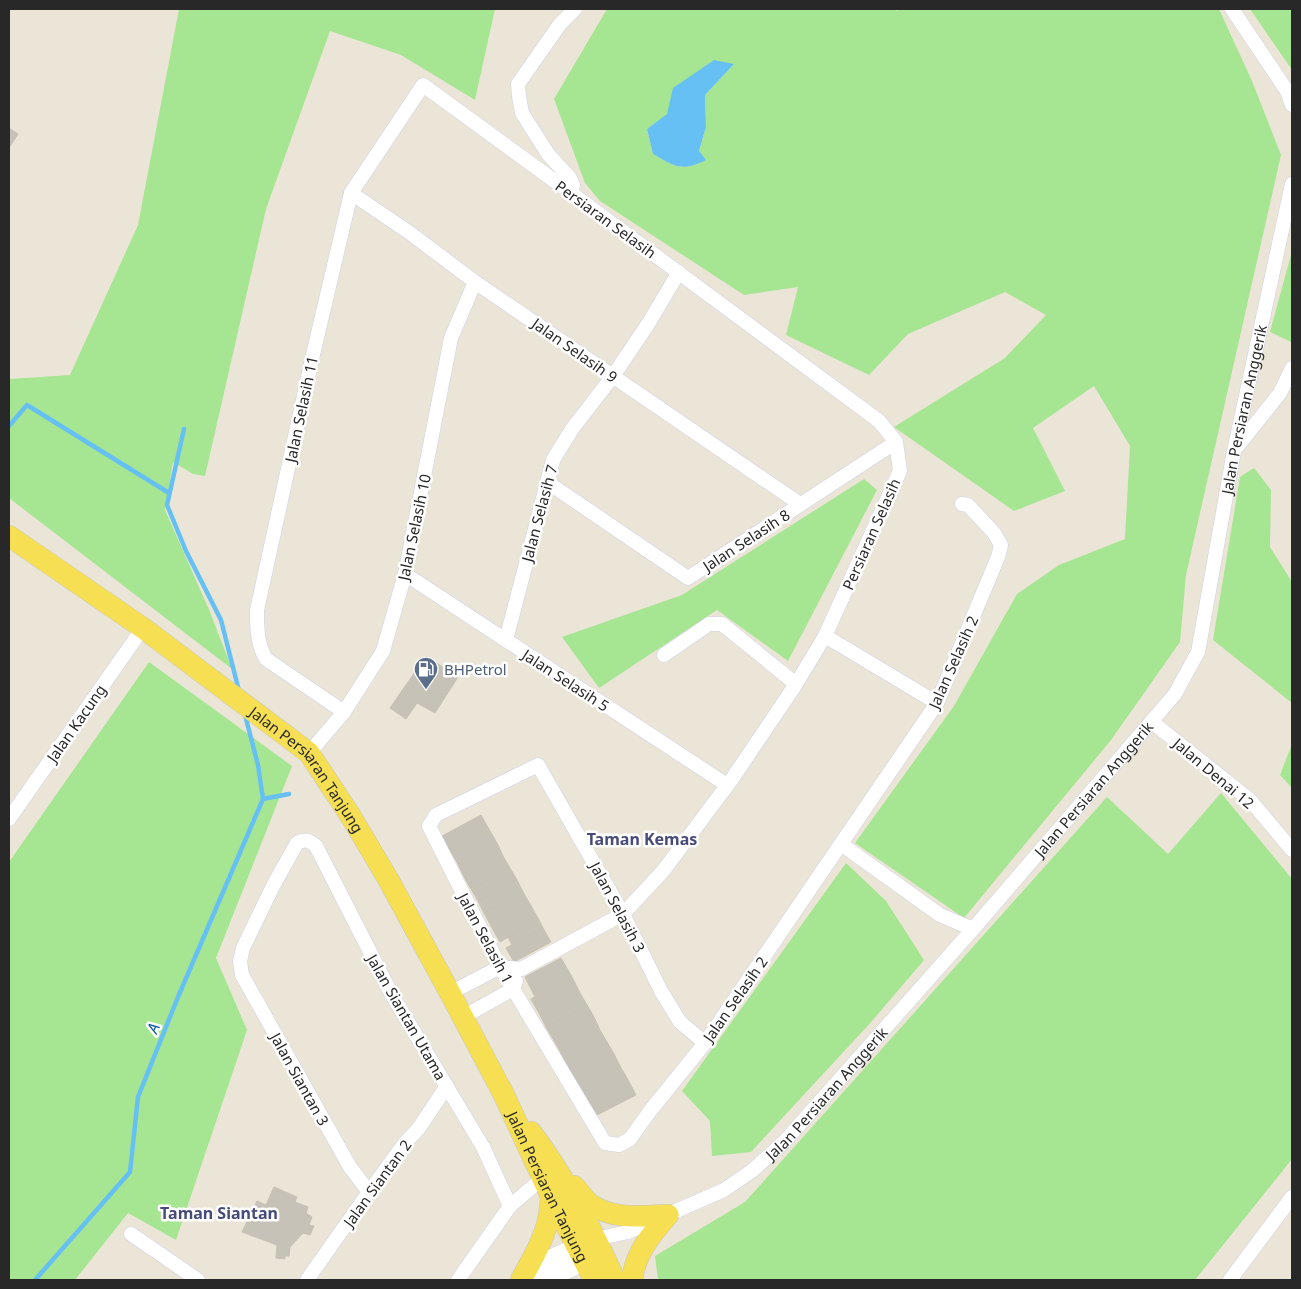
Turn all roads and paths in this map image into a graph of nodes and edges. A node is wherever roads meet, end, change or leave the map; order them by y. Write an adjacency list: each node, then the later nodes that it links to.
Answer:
1 (575, 9): 7 (street)
2 (1232, 9): 4 (street)
3 (423, 85): 6 (street, Jalan Selasih 11); 7 (street, Persiaran Selasih)
4 (1292, 105)
5 (1292, 184): 14 (street, Jalan Persiaran Anggerik)
6 (351, 193): 9 (street, Jalan Selasih 9); 26 (street, Jalan Selasih 11)
7 (571, 193): 8 (street, Persiaran Selasih)
8 (679, 272): 11 (street, Jalan Selasih 7); 13 (street, Persiaran Selasih)
9 (476, 282): 11 (street, Jalan Selasih 9); 19 (street, Jalan Selasih 10)
10 (1292, 368): 12 (street)
11 (613, 376): 15 (street, Jalan Selasih 7); 16 (street, Jalan Selasih 9)
12 (1288, 381): 14 (street)
13 (896, 442): 16 (street, Jalan Selasih 8); 21 (street, Persiaran Selasih)
14 (1234, 450): 27 (street, Jalan Persiaran Anggerik)
15 (547, 482): 16 (street, Jalan Selasih 8); 22 (street, Jalan Selasih 7)
16 (800, 504)
17 (962, 504): 25 (street, Jalan Selasih 2)
18 (9, 536): 20 (main road, Jalan Persiaran Tanjung)
19 (405, 574): 22 (street, Jalan Selasih 5); 26 (street, Jalan Selasih 10)
20 (143, 628): 28 (main road, Jalan Persiaran Tanjung); 31 (street, Jalan Kacung)
21 (825, 636): 24 (street, Persiaran Selasih); 25 (street)
22 (506, 640): 30 (street, Jalan Selasih 5)
23 (664, 655): 24 (street)
24 (796, 684): 30 (street, Persiaran Selasih)
25 (937, 703): 32 (street, Jalan Selasih 2)
26 (344, 712): 28 (street, Jalan Selasih 10)
27 (1152, 722): 33 (street, Jalan Denai 12); 35 (street, Jalan Persiaran Anggerik)
28 (308, 753): 40 (main road, Jalan Persiaran Tanjung)
29 (538, 765): 34 (street, Jalan Selasih 3); 37 (street, Jalan Selasih 1)
30 (727, 785): 34 (street, Persiaran Selasih)
31 (9, 819)
32 (841, 844): 35 (street); 42 (street, Jalan Selasih 2)
33 (1292, 850)
34 (623, 914): 38 (street, Persiaran Selasih); 42 (street, Jalan Selasih 3)
35 (973, 928): 49 (street, Jalan Persiaran Anggerik)
36 (240, 961): 43 (street, Jalan Siantan Utama); 46 (street, Jalan Siantan 3)
37 (500, 967): 38 (street); 39 (street, Jalan Selasih 1); 40 (street)
38 (521, 969): 39 (street)
39 (513, 989): 41 (street); 44 (street, Jalan Selasih 1)
40 (450, 993): 41 (main road, Jalan Persiaran Tanjung)
41 (463, 1017): 45 (main road, Jalan Persiaran Tanjung)
42 (705, 1043): 44 (street, Jalan Selasih 2)
43 (447, 1086): 46 (street, Jalan Siantan 2); 48 (street, Jalan Siantan Utama)
44 (620, 1145)
45 (549, 1178): 48 (street); 49 (main road); 51 (main road, Jalan Persiaran Tanjung); 51 (main road, Jalan Persiaran Tanjung); 55 (main road)
46 (369, 1192): 53 (street, Jalan Siantan 2)
47 (1292, 1197): 60 (street)
48 (510, 1206): 54 (street)
49 (668, 1215): 51 (street, Jalan Persiaran Anggerik); 59 (main road)
50 (131, 1234): 52 (street)
51 (590, 1250): 55 (street, Jalan Persiaran Anggerik); 56 (street, Jalan Persiaran Anggerik); 57 (main road, Jalan Persiaran Tanjung); 58 (main road, Jalan Persiaran Tanjung)
52 (198, 1280)
53 (307, 1280)
54 (458, 1280)
55 (521, 1280)
56 (549, 1280)
57 (594, 1280)
58 (615, 1280)
59 (632, 1280)
60 (1230, 1280)

